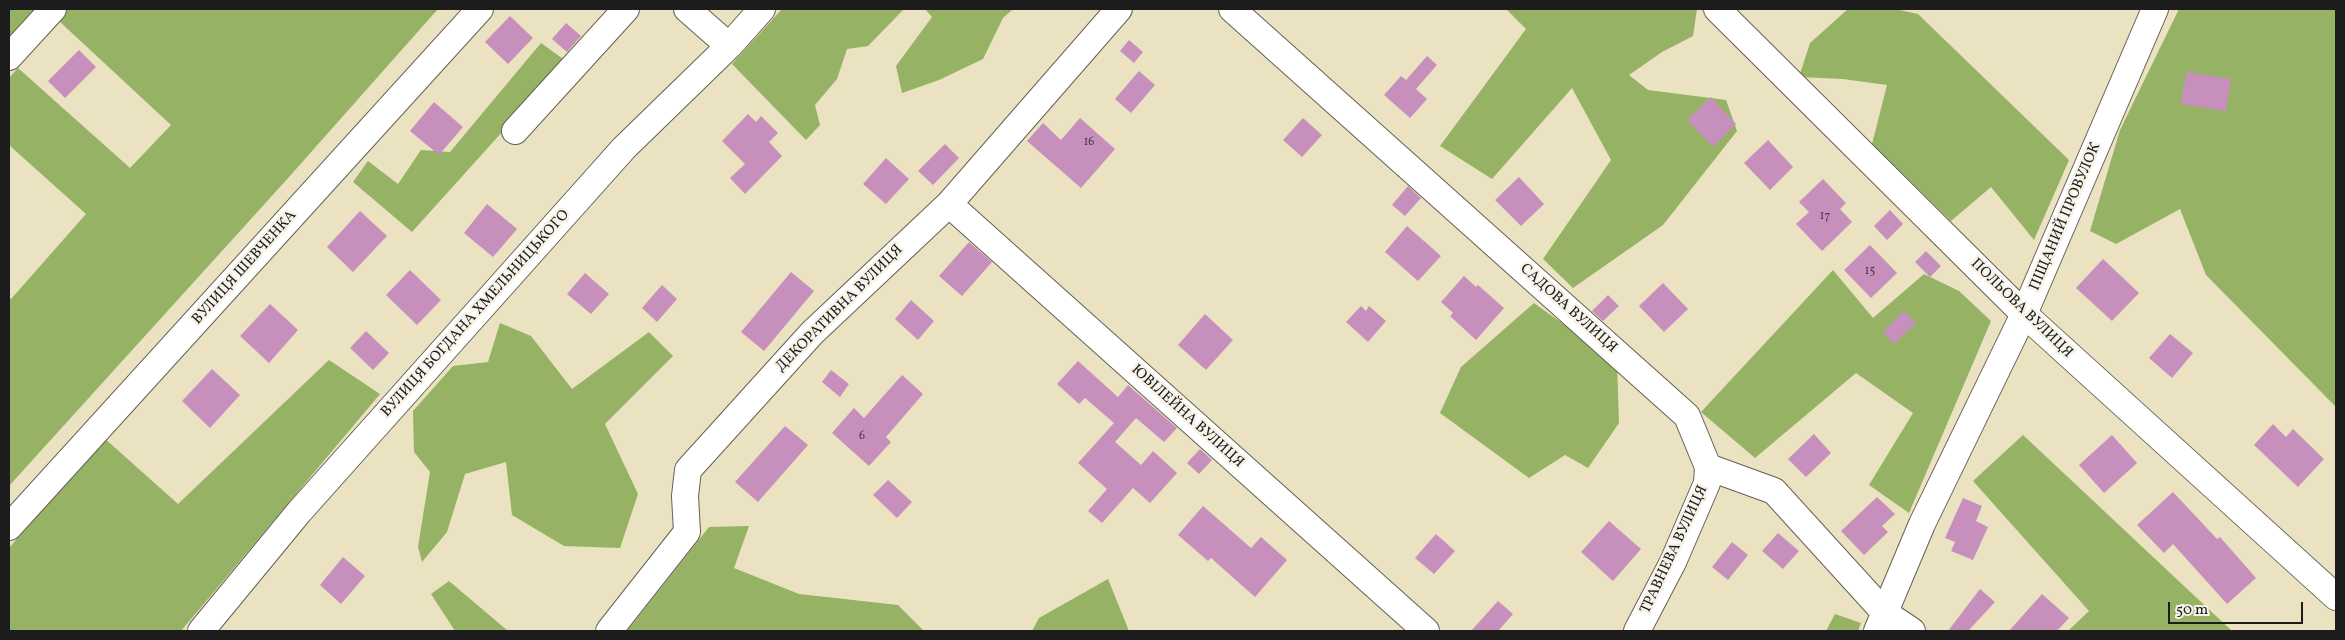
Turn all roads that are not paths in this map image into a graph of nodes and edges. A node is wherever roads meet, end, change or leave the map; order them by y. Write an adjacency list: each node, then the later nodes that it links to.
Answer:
1 (53, 9): 11 (street)
2 (480, 9): 16 (street, ВУЛИЦЯ ШЕВЧЕНКА)
3 (626, 9): 12 (street)
4 (687, 9): 10 (street)
5 (762, 9): 10 (street, ВУЛИЦЯ БОГДАНА ХМЕЛЬНИЦЬКОГО)
6 (1119, 9): 13 (street, ДЕКОРАТИВНА ВУЛИЦЯ)
7 (1232, 9): 15 (street, САДОВА ВУЛИЦЯ)
8 (1717, 9): 14 (street, ПОЛЬОВА ВУЛИЦЯ)
9 (2155, 9): 14 (street, ПІЩАНИЙ ПРОВУЛОК)
10 (729, 46): 19 (street, ВУЛИЦЯ БОГДАНА ХМЕЛЬНИЦЬКОГО)
11 (9, 57)
12 (514, 131)
13 (949, 204): 20 (street, ДЕКОРАТИВНА ВУЛИЦЯ); 21 (street, ЮВІЛЕЙНА ВУЛИЦЯ)
14 (2024, 314): 17 (street, ПОЛЬОВА ВУЛИЦЯ); 18 (street, ПІЩАНИЙ ПРОВУЛОК)
15 (1708, 467): 18 (street); 22 (street, ТРАВНЕВА ВУЛИЦЯ)
16 (9, 527)
17 (2336, 597)
18 (1881, 622): 23 (street)
19 (201, 631)
20 (609, 631)
21 (1426, 631)
22 (1637, 631)
23 (1912, 631)

